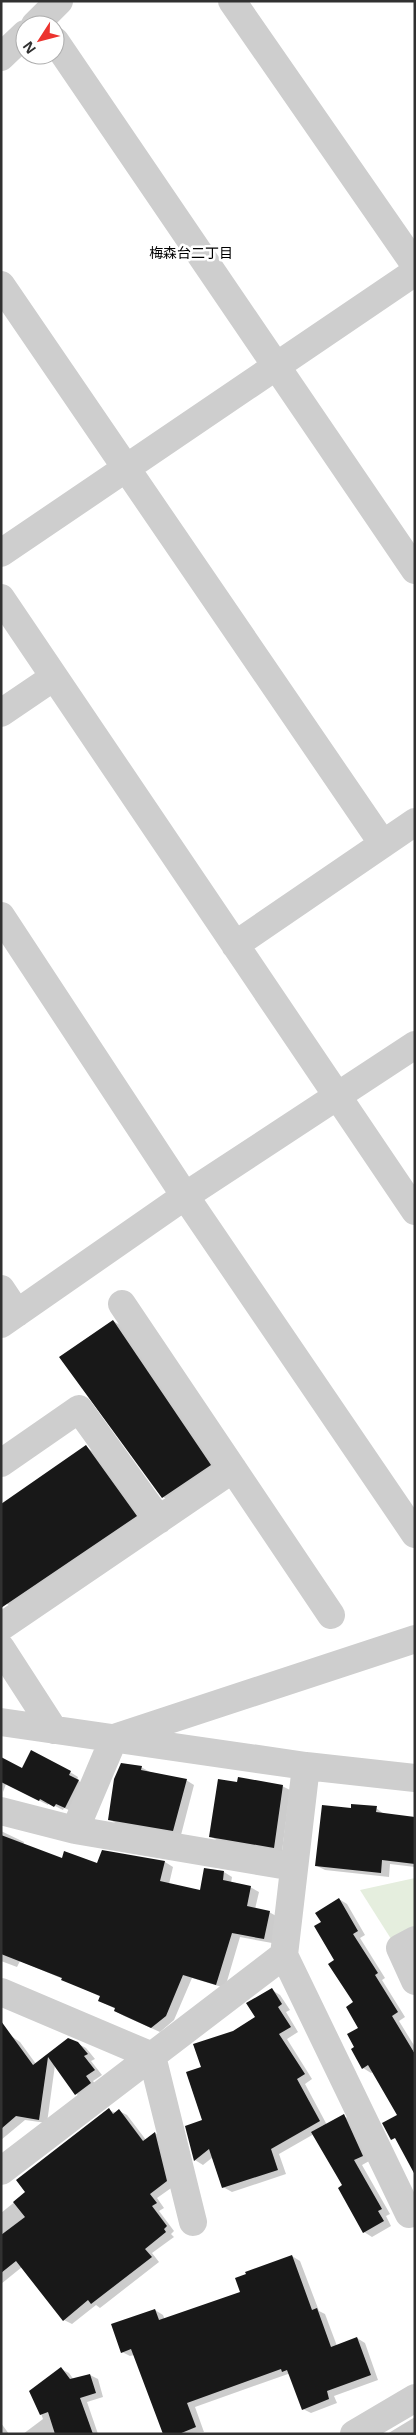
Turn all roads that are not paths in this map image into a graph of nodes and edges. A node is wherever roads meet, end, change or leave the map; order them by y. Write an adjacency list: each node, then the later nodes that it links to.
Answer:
1 (232, 1): 5 (street)
2 (15, 44): 4 (street)
3 (65, 56): 8 (street)
4 (1, 57)
5 (415, 265)
6 (415, 272): 8 (street)
7 (1, 285): 9 (street)
8 (277, 366): 9 (street); 11 (street)
9 (126, 467): 10 (street); 16 (street)
10 (1, 553)
11 (415, 570)
12 (1, 598): 13 (street)
13 (54, 677): 14 (street); 18 (street)
14 (1, 713)
15 (415, 822): 16 (street)
16 (382, 844): 18 (street)
17 (1, 916): 21 (street)
18 (235, 944): 20 (street)
19 (415, 1045): 20 (street)
20 (337, 1096): 21 (street); 22 (street)
21 (186, 1196): 25 (street); 29 (street)
22 (415, 1211)
23 (1, 1289): 25 (street)
24 (122, 1304): 27 (street)
25 (9, 1318)
26 (1, 1463): 28 (street)
27 (233, 1469): 28 (street); 30 (street)
28 (159, 1520): 31 (street)
29 (415, 1534)
30 (331, 1615)
31 (1, 1627)
32 (415, 1639): 36 (street)
33 (1, 1648): 35 (street)
34 (1, 1722): 35 (street)
35 (54, 1730): 36 (street)
36 (114, 1738): 37 (street); 40 (street)
37 (306, 1766): 38 (street); 41 (street)
38 (415, 1778)
39 (1, 1811): 40 (street)
40 (75, 1830): 41 (street)
41 (294, 1867): 43 (street)
42 (415, 1940): 44 (street)
43 (284, 1955): 46 (street); 48 (street)
44 (415, 1981)
45 (1, 1992): 46 (street)
46 (152, 2056): 47 (street); 49 (street)
47 (1, 2171)
48 (415, 2212)
49 (193, 2222)
50 (415, 2398): 51 (street)
51 (354, 2434)

